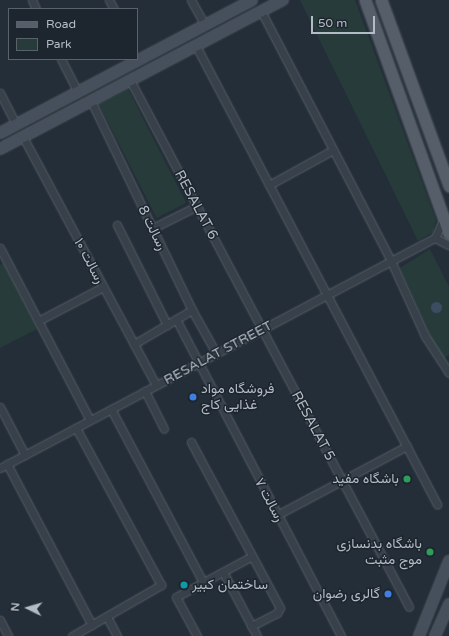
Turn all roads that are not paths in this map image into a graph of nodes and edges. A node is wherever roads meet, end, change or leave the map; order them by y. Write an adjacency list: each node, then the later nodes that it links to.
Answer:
1 (191, 0): 7 (street)
2 (252, 0): 7 (street)
3 (283, 0): 6 (street)
4 (365, 0): 26 (main road)
5 (381, 0): 24 (main road)
6 (261, 11): 9 (street); 22 (street)
7 (204, 25): 8 (street)
8 (166, 45): 10 (street); 11 (street)
9 (196, 46): 11 (street); 23 (street)
10 (139, 56)
11 (173, 58): 14 (street)
12 (62, 60): 15 (street)
13 (132, 60): 15 (street)
14 (130, 80): 17 (street); 25 (street, RESALAT 6)
15 (78, 92): 18 (street)
16 (0, 93): 18 (street)
17 (91, 101): 20 (street); 28 (street, رسالت 8)
18 (16, 125): 19 (street)
19 (0, 133)
20 (23, 137): 21 (street); 34 (street, رسالت ۱۰)
21 (0, 149)
22 (333, 150): 23 (street); 33 (street)
23 (269, 184): 35 (street)
24 (449, 186)
25 (197, 206): 28 (street); 40 (street, RESALAT 6)
26 (444, 218): 29 (main road); 30 (street)
27 (117, 225): 39 (street)
28 (153, 228): 36 (street, رسالت 8)
29 (449, 233)
30 (435, 238): 31 (street); 33 (street, RESALAT STREET)
31 (449, 245)
32 (0, 248): 38 (street)
33 (391, 261): 35 (street, RESALAT STREET); 44 (street)
34 (103, 288): 38 (street); 41 (street, رسالت ۱۰)
35 (328, 294): 40 (street, RESALAT STREET); 53 (street)
36 (192, 310): 37 (street); 42 (street, رسالت 8)
37 (176, 319): 39 (street); 43 (street, رسالت ۷)
38 (38, 321): 49 (street)
39 (167, 324): 41 (street)
40 (261, 330): 42 (street, RESALAT STREET); 57 (street, RESALAT 5)
41 (134, 344): 45 (street, رسالت ۱۰)
42 (216, 353): 43 (street, RESALAT STREET)
43 (198, 363): 45 (street, RESALAT STREET); 59 (street, رسالت ۷)
44 (449, 373)
45 (156, 385): 46 (street, RESALAT STREET)
46 (146, 391): 48 (street, RESALAT STREET); 51 (street)
47 (0, 407): 54 (street)
48 (111, 409): 49 (street, RESALAT STREET); 63 (street)
49 (90, 420): 50 (street, RESALAT STREET)
50 (76, 428): 54 (street, RESALAT STREET); 66 (street)
51 (164, 429)
52 (191, 442): 60 (street)
53 (407, 446): 57 (street); 58 (street)
54 (25, 455): 55 (street, RESALAT STREET)
55 (7, 464): 56 (street, RESALAT STREET); 68 (street)
56 (0, 468)
57 (342, 480): 59 (street); 65 (street, RESALAT 5)
58 (437, 504)
59 (277, 515): 75 (street, رسالت ۷)
60 (252, 556): 62 (street); 69 (street)
61 (449, 561): 76 (street)
62 (223, 572): 63 (street); 69 (street)
63 (203, 582): 73 (street)
64 (449, 604): 77 (street)
65 (409, 607)
66 (107, 617): 68 (street); 72 (street)
67 (0, 620): 70 (street)
68 (92, 625): 71 (street)
69 (251, 626): 74 (street)
70 (8, 636)
71 (72, 636)
72 (117, 636)
73 (197, 636)
74 (257, 636)
75 (341, 636)
76 (419, 636)
77 (435, 636)

